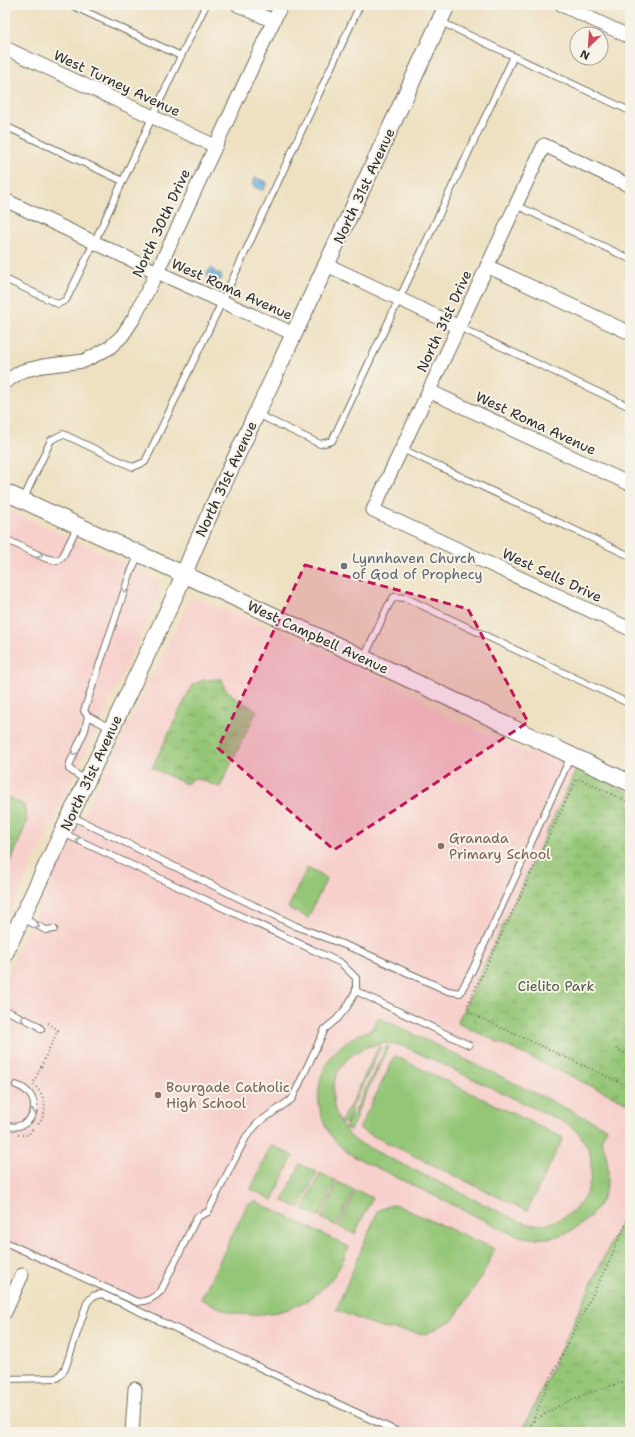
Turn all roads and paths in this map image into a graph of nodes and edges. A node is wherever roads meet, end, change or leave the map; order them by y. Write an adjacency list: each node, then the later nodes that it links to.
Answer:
1 (71, 5): 12 (lane)
2 (206, 5): 12 (lane)
3 (238, 5): 9 (street)
4 (281, 5): 9 (street, North 30th Drive)
5 (360, 5): 29 (lane)
6 (447, 5): 8 (street, North 31st Avenue)
7 (567, 6): 10 (street)
8 (439, 21): 13 (lane); 24 (street, North 31st Avenue)
9 (274, 22): 17 (street, North 30th Drive)
10 (630, 36)
11 (5, 48): 15 (street, West Turney Avenue)
12 (180, 56): 15 (lane)
13 (514, 56): 14 (lane); 28 (lane)
14 (630, 111)
15 (153, 117): 17 (street, West Turney Avenue); 18 (lane)
16 (5, 126): 18 (lane)
17 (215, 146): 26 (street, North 30th Drive)
18 (123, 181): 22 (lane)
19 (630, 186): 21 (street, North 31st Drive)
20 (5, 200): 22 (street, West Roma Avenue)
21 (516, 205): 23 (lane); 25 (street, North 31st Drive)
22 (95, 242): 26 (street, West Roma Avenue); 27 (lane)
23 (630, 259)
24 (327, 265): 28 (street); 32 (street, North 31st Avenue)
25 (487, 266): 30 (street, North 31st Drive); 31 (street)
26 (157, 272): 29 (street, West Roma Avenue); 33 (street, North 30th Drive)
27 (5, 279)
28 (398, 298): 30 (street); 36 (lane)
29 (222, 302): 32 (street, West Roma Avenue); 40 (lane)
30 (459, 327): 34 (street, North 31st Drive); 35 (lane)
31 (630, 333)
32 (294, 334): 36 (street, North 31st Avenue)
33 (5, 382)
34 (429, 391): 37 (street, North 31st Drive); 38 (street, West Roma Avenue)
35 (630, 407)
36 (257, 414): 46 (street, North 31st Avenue)
37 (402, 449): 41 (street, North 31st Drive); 45 (lane)
38 (630, 484)
39 (5, 492): 40 (street, West Campbell Avenue)
40 (23, 500): 42 (street, West Campbell Avenue)
41 (373, 510): 47 (street, West Sells Drive)
42 (78, 525): 43 (lane, one-way to 42); 44 (street, West Campbell Avenue)
43 (5, 538)
44 (139, 554): 46 (street, West Campbell Avenue); 50 (lane, one-way to 50)
45 (630, 556)
46 (184, 574): 48 (street, West Campbell Avenue); 51 (street, North 31st Avenue)
47 (630, 629)
48 (364, 658): 49 (lane); 52 (street, West Campbell Avenue)
49 (630, 704)
50 (88, 716): 51 (lane); 53 (lane, one-way to 53)
51 (112, 729): 53 (street, North 31st Avenue)
52 (571, 756): 54 (street, West Campbell Avenue); 56 (lane)
53 (87, 782): 56 (street, North 31st Avenue)
54 (630, 783)
55 (630, 803): 69 (path)
56 (71, 816): 57 (street, North 31st Avenue)
57 (63, 832): 58 (street, North 31st Avenue); 61 (lane, one-way to 57)
58 (22, 918): 59 (lane, one-way to 59); 60 (street, North 31st Avenue)
59 (54, 929)
60 (5, 953)
61 (356, 991): 65 (lane); 75 (lane)
62 (5, 1010): 64 (lane, one-way to 62)
63 (46, 1021): 72 (path)
64 (41, 1029)
65 (469, 1045)
66 (616, 1049): 67 (path)
67 (630, 1056)
68 (16, 1085): 70 (lane, one-way to 68)
69 (630, 1086)
70 (5, 1125)
71 (5, 1132): 72 (path)
72 (10, 1134): 73 (path)
73 (5, 1144)
74 (630, 1217): 81 (path)
75 (5, 1242)
76 (22, 1275): 77 (street)
77 (5, 1312)
78 (5, 1379): 83 (lane)
79 (630, 1380): 81 (path)
80 (135, 1389): 82 (street)
81 (533, 1422): 84 (path)
82 (132, 1432)
83 (398, 1432)
84 (527, 1432)

